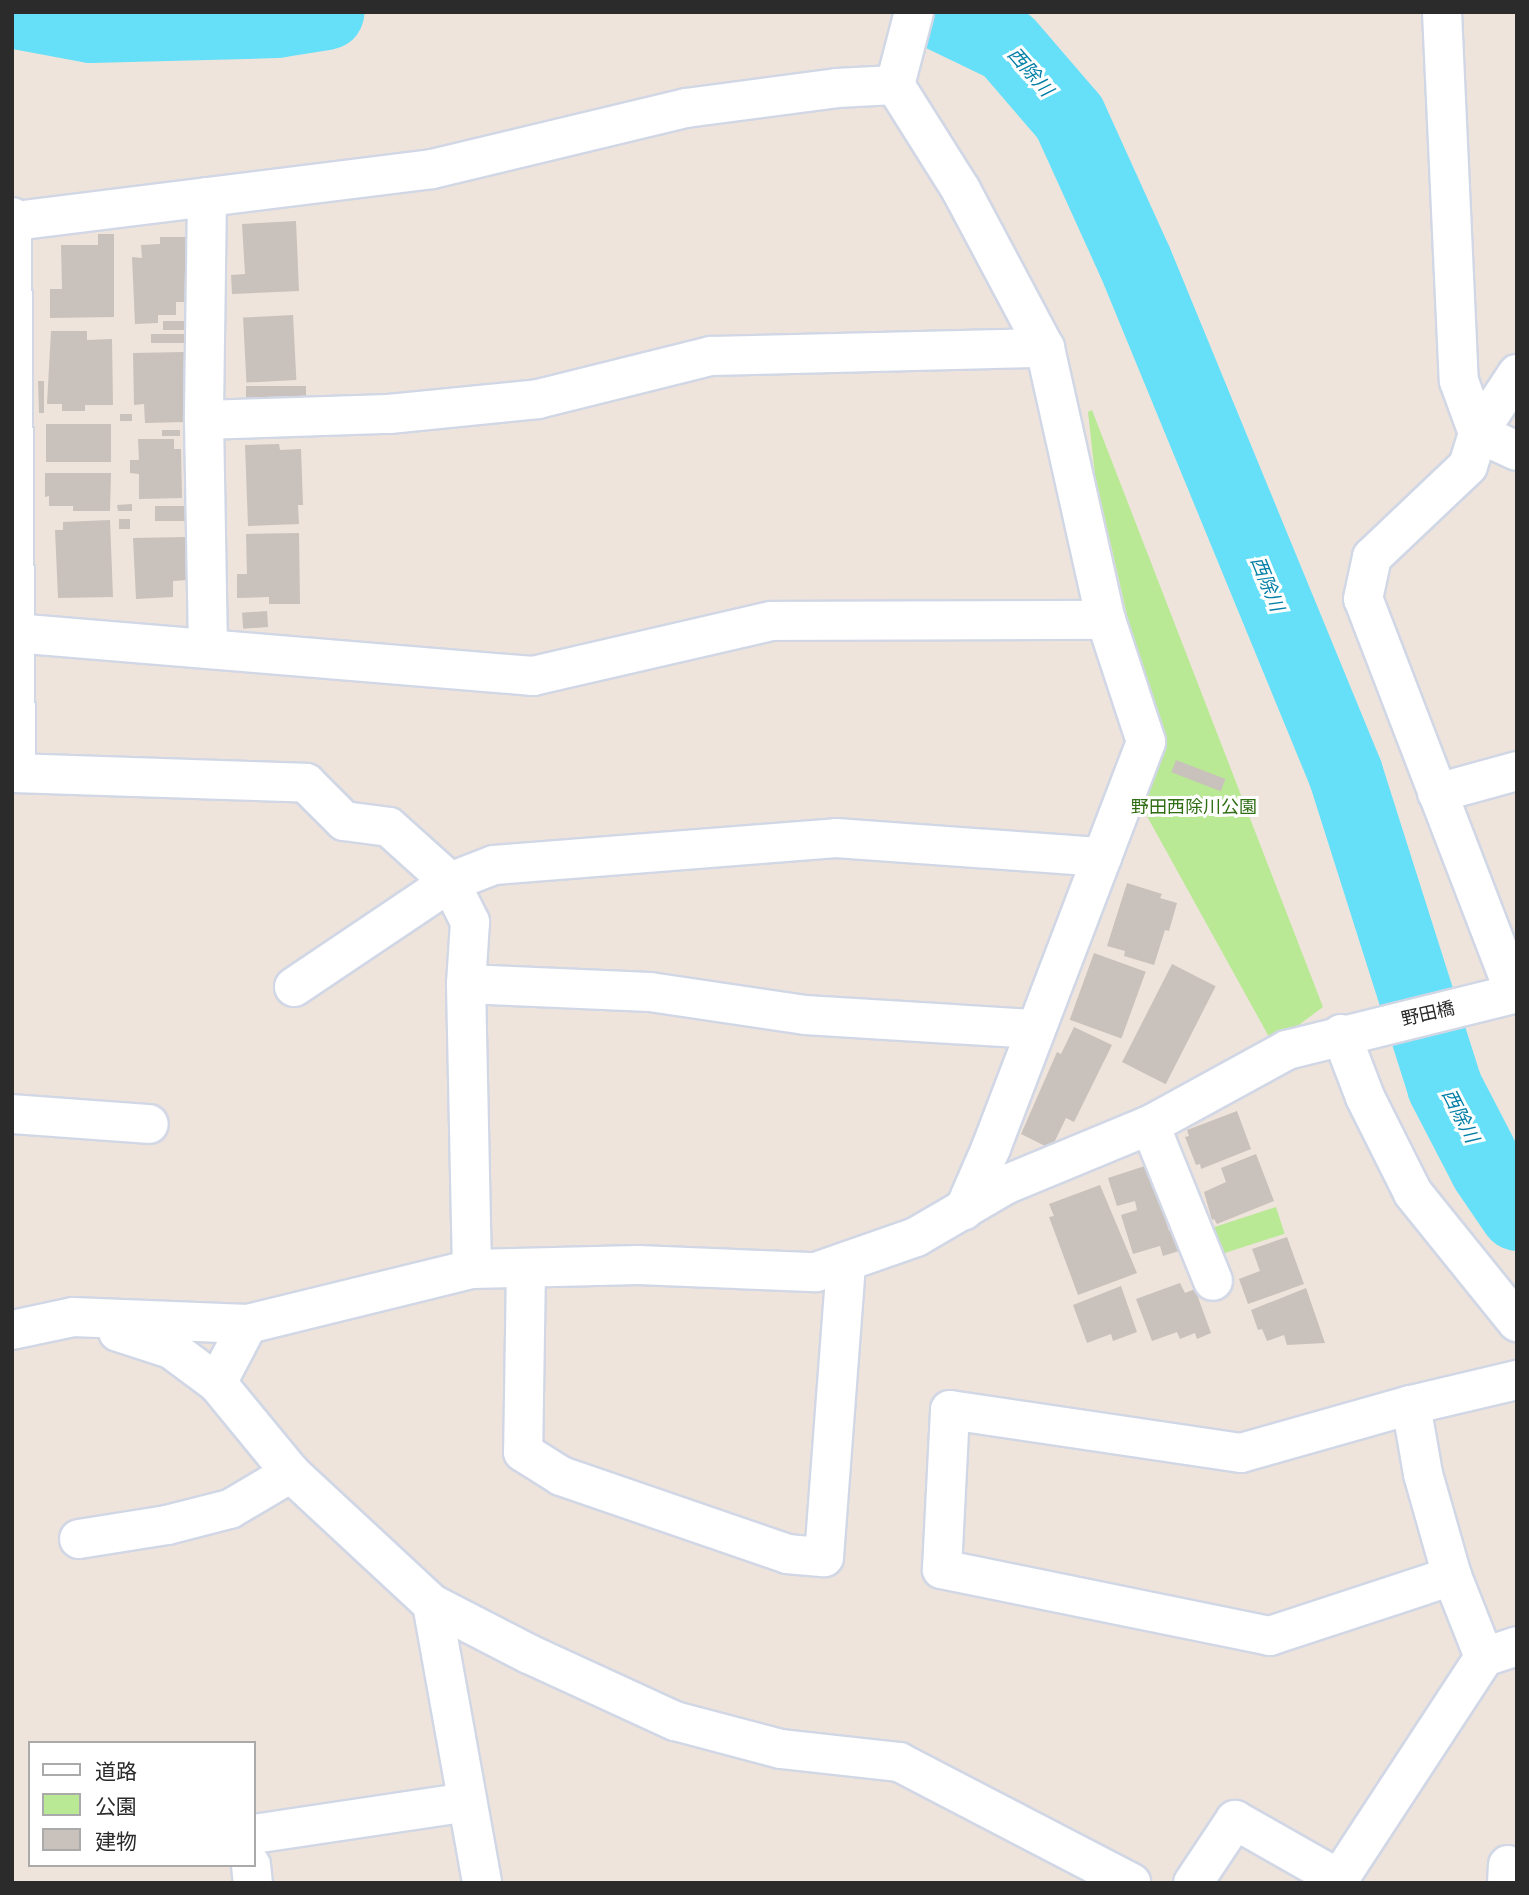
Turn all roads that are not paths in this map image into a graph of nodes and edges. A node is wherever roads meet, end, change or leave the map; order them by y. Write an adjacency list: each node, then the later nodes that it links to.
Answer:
1 (914, 12): 3 (street)
2 (1442, 12): 9 (street)
3 (896, 79): 4 (street); 6 (street)
4 (207, 197): 5 (street); 8 (street)
5 (13, 220): 11 (street)
6 (1045, 348): 8 (street); 12 (street)
7 (1517, 374): 9 (street)
8 (204, 419): 14 (street)
9 (1478, 433): 10 (street); 17 (street)
10 (1517, 451)
11 (12, 570): 13 (street)
12 (1106, 620): 14 (street); 18 (street)
13 (14, 633): 14 (street); 16 (street)
14 (208, 648)
15 (1517, 771): 17 (street)
16 (14, 773): 19 (street)
17 (1437, 793): 22 (street)
18 (1102, 857): 19 (street); 23 (street)
19 (450, 881): 20 (street); 21 (street)
20 (466, 984): 23 (street); 31 (street)
21 (294, 987)
22 (1505, 996): 24 (street, 野田橋)
23 (1036, 1030): 28 (street)
24 (1357, 1031): 27 (street, 野田橋); 34 (street)
25 (12, 1114): 26 (street)
26 (149, 1124)
27 (1150, 1125): 28 (street, 野田橋); 32 (street)
28 (964, 1210): 29 (street, 野田橋)
29 (846, 1262): 30 (street, 野田橋); 30 (street)
30 (526, 1268): 31 (street, 野田橋)
31 (472, 1269): 35 (street, 野田橋)
32 (1213, 1282)
33 (73, 1317): 35 (street, 野田橋); 36 (street, 野田橋); 38 (street)
34 (1517, 1322)
35 (248, 1325): 38 (street)
36 (12, 1330)
37 (1517, 1380): 39 (street)
38 (218, 1383): 40 (street)
39 (1411, 1405): 42 (street); 42 (street)
40 (291, 1473): 41 (street); 43 (street)
41 (79, 1539)
42 (1452, 1576): 44 (street)
43 (432, 1604): 45 (street); 48 (street)
44 (1500, 1652): 49 (street)
45 (467, 1802): 46 (street); 47 (street)
46 (256, 1834)
47 (482, 1883)
48 (1130, 1883)
49 (1193, 1883)

